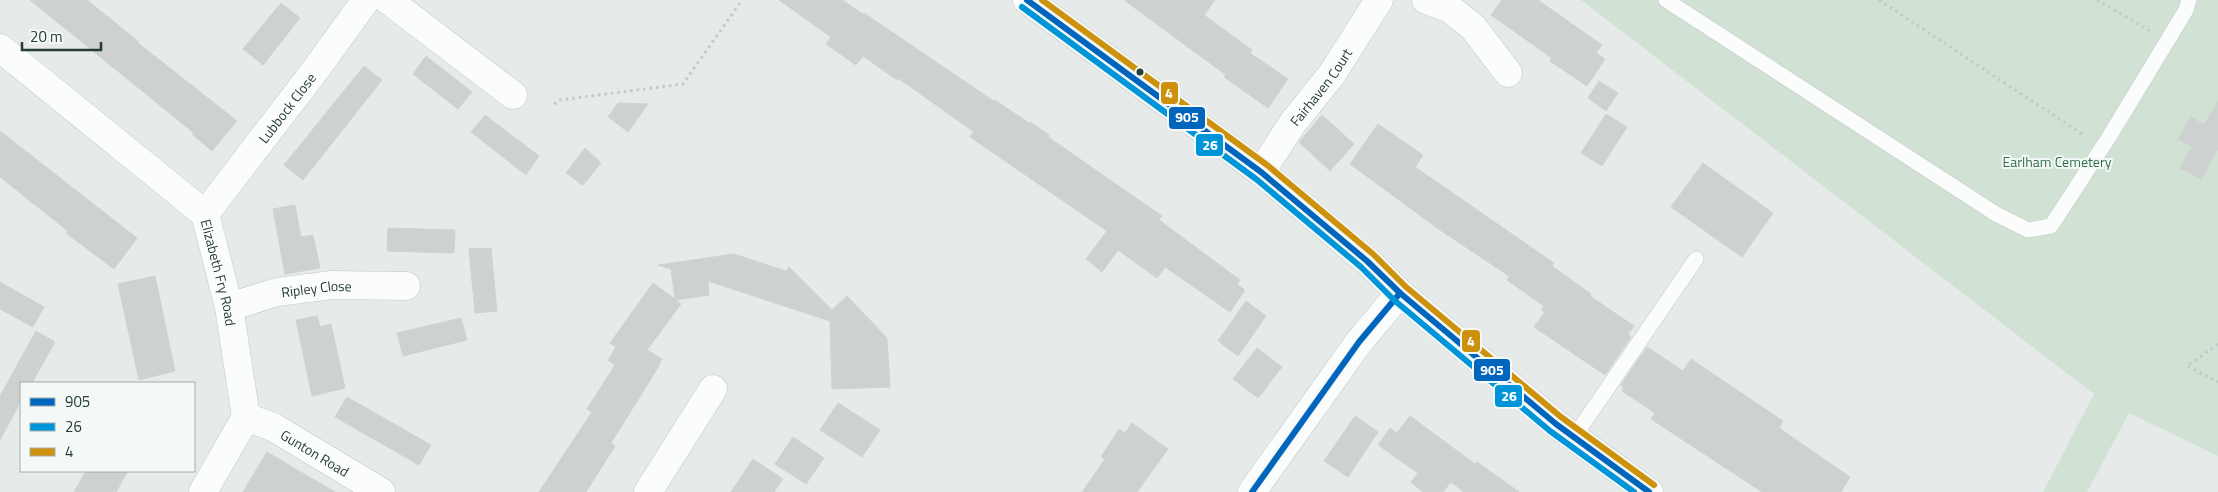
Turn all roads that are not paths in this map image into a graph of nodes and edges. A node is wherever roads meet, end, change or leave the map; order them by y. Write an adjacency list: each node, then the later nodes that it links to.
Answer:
1 (366, 0): 12 (street, Lubbock Close)
2 (388, 0): 10 (street)
3 (1027, 0): 11 (street)
4 (1379, 0): 11 (street, Fairhaven Court)
5 (1426, 0): 9 (street)
6 (1666, 0): 7 (lane)
7 (2188, 0)
8 (0, 48): 12 (street, Elizabeth Fry Road)
9 (1508, 73)
10 (513, 95)
11 (1260, 172): 15 (street)
12 (205, 214): 16 (street, Elizabeth Fry Road)
13 (1696, 259): 19 (lane)
14 (406, 286): 16 (street, Ripley Close)
15 (1400, 293): 19 (street); 23 (street)
16 (229, 307): 18 (street, Elizabeth Fry Road)
17 (713, 389): 22 (street)
18 (246, 417): 20 (street); 21 (street, Gunton Road)
19 (1574, 437): 24 (street)
20 (203, 492)
21 (381, 492)
22 (648, 492)
23 (1252, 492)
24 (1649, 492)

